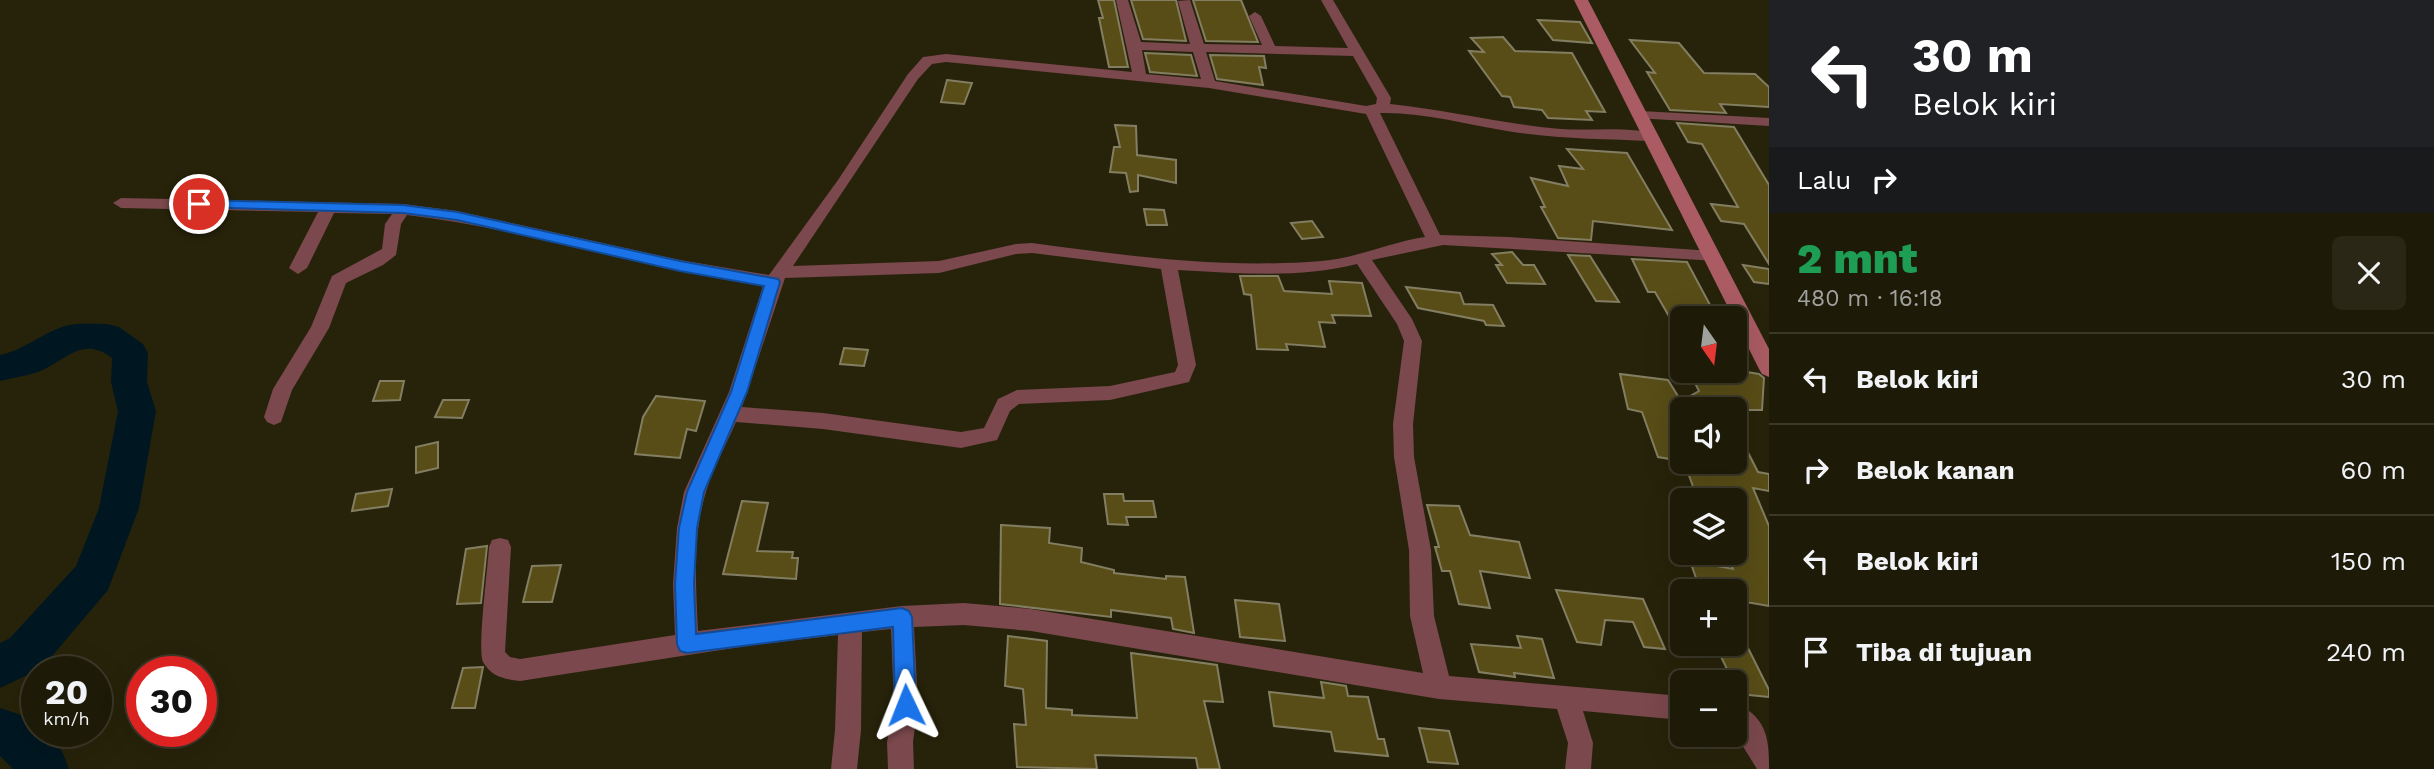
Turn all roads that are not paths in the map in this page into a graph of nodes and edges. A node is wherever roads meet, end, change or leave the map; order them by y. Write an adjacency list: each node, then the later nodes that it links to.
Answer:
1 (1122, 0): 6 (street)
2 (1327, 0): 9 (street)
3 (1581, 0): 13 (main road)
4 (1184, 1): 7 (street)
5 (1255, 16): 8 (street)
6 (1135, 46): 7 (street); 10 (street)
7 (1199, 49): 8 (street); 11 (street)
8 (1270, 50): 9 (street)
9 (1356, 52): 12 (street)
10 (1140, 77): 11 (street); 24 (street)
11 (1209, 84): 12 (street)
12 (1378, 109): 15 (street); 19 (street)
13 (1641, 115): 14 (street); 15 (main road)
14 (1769, 122)
15 (1652, 137): 21 (main road)
16 (121, 203): 17 (street)
17 (328, 209): 18 (street); 23 (street)
18 (403, 209): 24 (street); 27 (street)
19 (1435, 241): 20 (street); 21 (street)
20 (1362, 257): 22 (street); 32 (street)
21 (1712, 257): 25 (main road)
22 (1168, 263): 24 (street); 26 (street)
23 (298, 268)
24 (777, 277): 26 (street)
25 (1769, 369)
26 (729, 414): 31 (street)
27 (274, 417)
28 (500, 547): 31 (street)
29 (902, 617): 30 (street); 32 (street); 38 (street)
30 (850, 623): 31 (street); 37 (street)
31 (687, 644)
32 (1439, 687): 33 (street)
33 (1566, 698): 34 (street); 39 (street)
34 (1670, 707)
35 (1747, 727): 36 (street)
36 (1769, 764)
37 (844, 769)
38 (901, 769)
39 (1578, 769)

